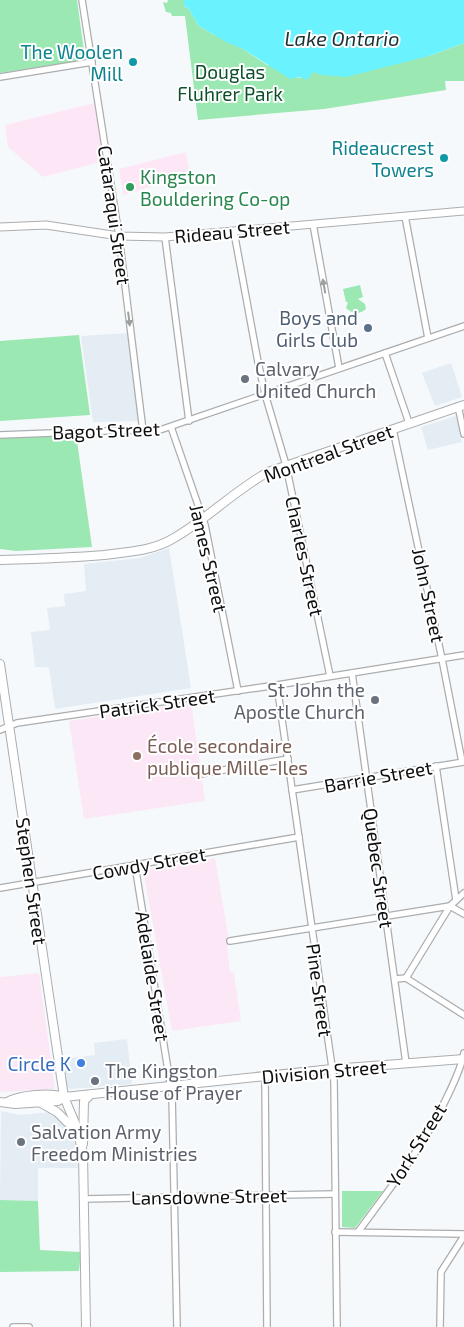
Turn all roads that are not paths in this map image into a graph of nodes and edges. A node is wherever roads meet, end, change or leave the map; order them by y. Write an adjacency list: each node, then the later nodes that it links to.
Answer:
1 (82, 0): 2 (street, Cataraqui Street)
2 (92, 62): 3 (street); 9 (street, Cataraqui Street)
3 (0, 76)
4 (464, 211): 5 (street, Rideau Street)
5 (405, 216): 6 (street, Rideau Street); 12 (street)
6 (313, 224): 8 (street, Rideau Street); 14 (street, one-way to 6)
7 (0, 227): 9 (street, Rideau Street)
8 (234, 232): 10 (street, Rideau Street); 15 (street, Charles Street)
9 (119, 236): 10 (street, Rideau Street); 21 (street, Cataraqui Street, one-way to 21)
10 (165, 237): 17 (street)
11 (464, 326): 12 (street, Bagot Street)
12 (428, 338): 13 (street, Bagot Street)
13 (385, 353): 14 (street, Bagot Street); 18 (street)
14 (339, 368): 15 (street, Bagot Street)
15 (265, 394): 17 (street, Bagot Street); 24 (street, Charles Street)
16 (461, 406): 18 (main road, Montreal Street); 22 (street)
17 (189, 420): 19 (street, Bagot Street)
18 (408, 423): 20 (main road, Montreal Street)
19 (171, 427): 21 (street, Bagot Street); 25 (street, James Street)
20 (393, 429): 24 (main road, Montreal Street); 28 (street, John Street)
21 (143, 431): 23 (street, Bagot Street)
22 (464, 434)
23 (0, 435)
24 (286, 465): 25 (main road, Montreal Street); 31 (street, Charles Street)
25 (202, 518): 26 (main road, Montreal Street); 33 (street, James Street)
26 (0, 560)
27 (464, 655): 28 (street, Patrick Street)
28 (442, 659): 30 (street, Patrick Street); 37 (street, John Street)
29 (0, 664): 34 (main road, Stephen Street)
30 (352, 672): 31 (street, Patrick Street); 40 (street, Quebec Street)
31 (330, 676): 32 (street, Patrick Street)
32 (277, 685): 33 (street, Patrick Street); 36 (street, Pine Street)
33 (238, 691): 34 (street, Patrick Street)
34 (9, 727): 35 (street, Patrick Street); 44 (main road, Stephen Street)
35 (0, 730)
36 (288, 759): 39 (street); 41 (street, Pine Street)
37 (463, 762): 38 (street, Barrie Street)
38 (436, 766): 40 (street, Barrie Street); 47 (street)
39 (200, 774)
40 (367, 778): 41 (street, Barrie Street); 50 (street, Quebec Street)
41 (292, 790): 42 (street, Pine Street)
42 (299, 837): 43 (street, Cowdy Street); 51 (street, Pine Street)
43 (135, 866): 44 (street, Cowdy Street); 60 (street, Adelaide Street)
44 (33, 882): 45 (street, Cowdy Street); 62 (main road, Stephen Street)
45 (0, 888)
46 (464, 893): 47 (street)
47 (456, 900): 48 (street)
48 (450, 906): 49 (street); 50 (street); 53 (street)
49 (464, 914)
50 (386, 916): 51 (street); 54 (street, Quebec Street)
51 (312, 928): 52 (street); 58 (street, Pine Street)
52 (230, 941)
53 (406, 978): 54 (street); 55 (street)
54 (396, 979): 57 (street, Quebec Street)
55 (464, 1015)
56 (464, 1057): 57 (main road, Division Street); 72 (street, York Street)
57 (406, 1063): 58 (main road, Division Street)
58 (332, 1070): 59 (main road, Division Street); 67 (street, Pine Street)
59 (265, 1076): 60 (main road, Division Street); 68 (street)
60 (171, 1086): 61 (main road, Division Street); 69 (street, Adelaide Street)
61 (90, 1094): 62 (main road, Division Street); 66 (main road)
62 (64, 1097): 63 (main road, Division Street); 64 (main road, Division Street); 65 (main road, Stephen Street)
63 (4, 1102): 64 (main road, Division Street)
64 (38, 1102): 65 (main road)
65 (78, 1133): 66 (main road, Stephen Street)
66 (82, 1153): 70 (main road)
67 (335, 1194): 68 (street, Lansdowne Street); 71 (street, Pine Street)
68 (266, 1195): 69 (street, Lansdowne Street); 78 (street)
69 (174, 1197): 70 (street, Lansdowne Street); 77 (street, Adelaide Street)
70 (83, 1199): 76 (main road)
71 (336, 1232): 72 (street); 79 (street, Pine Street)
72 (358, 1232): 73 (street)
73 (464, 1235): 80 (street)
74 (13, 1327): 75 (street)
75 (29, 1327)
76 (86, 1327)
77 (177, 1327)
78 (267, 1327)
79 (337, 1327)
80 (440, 1327)

